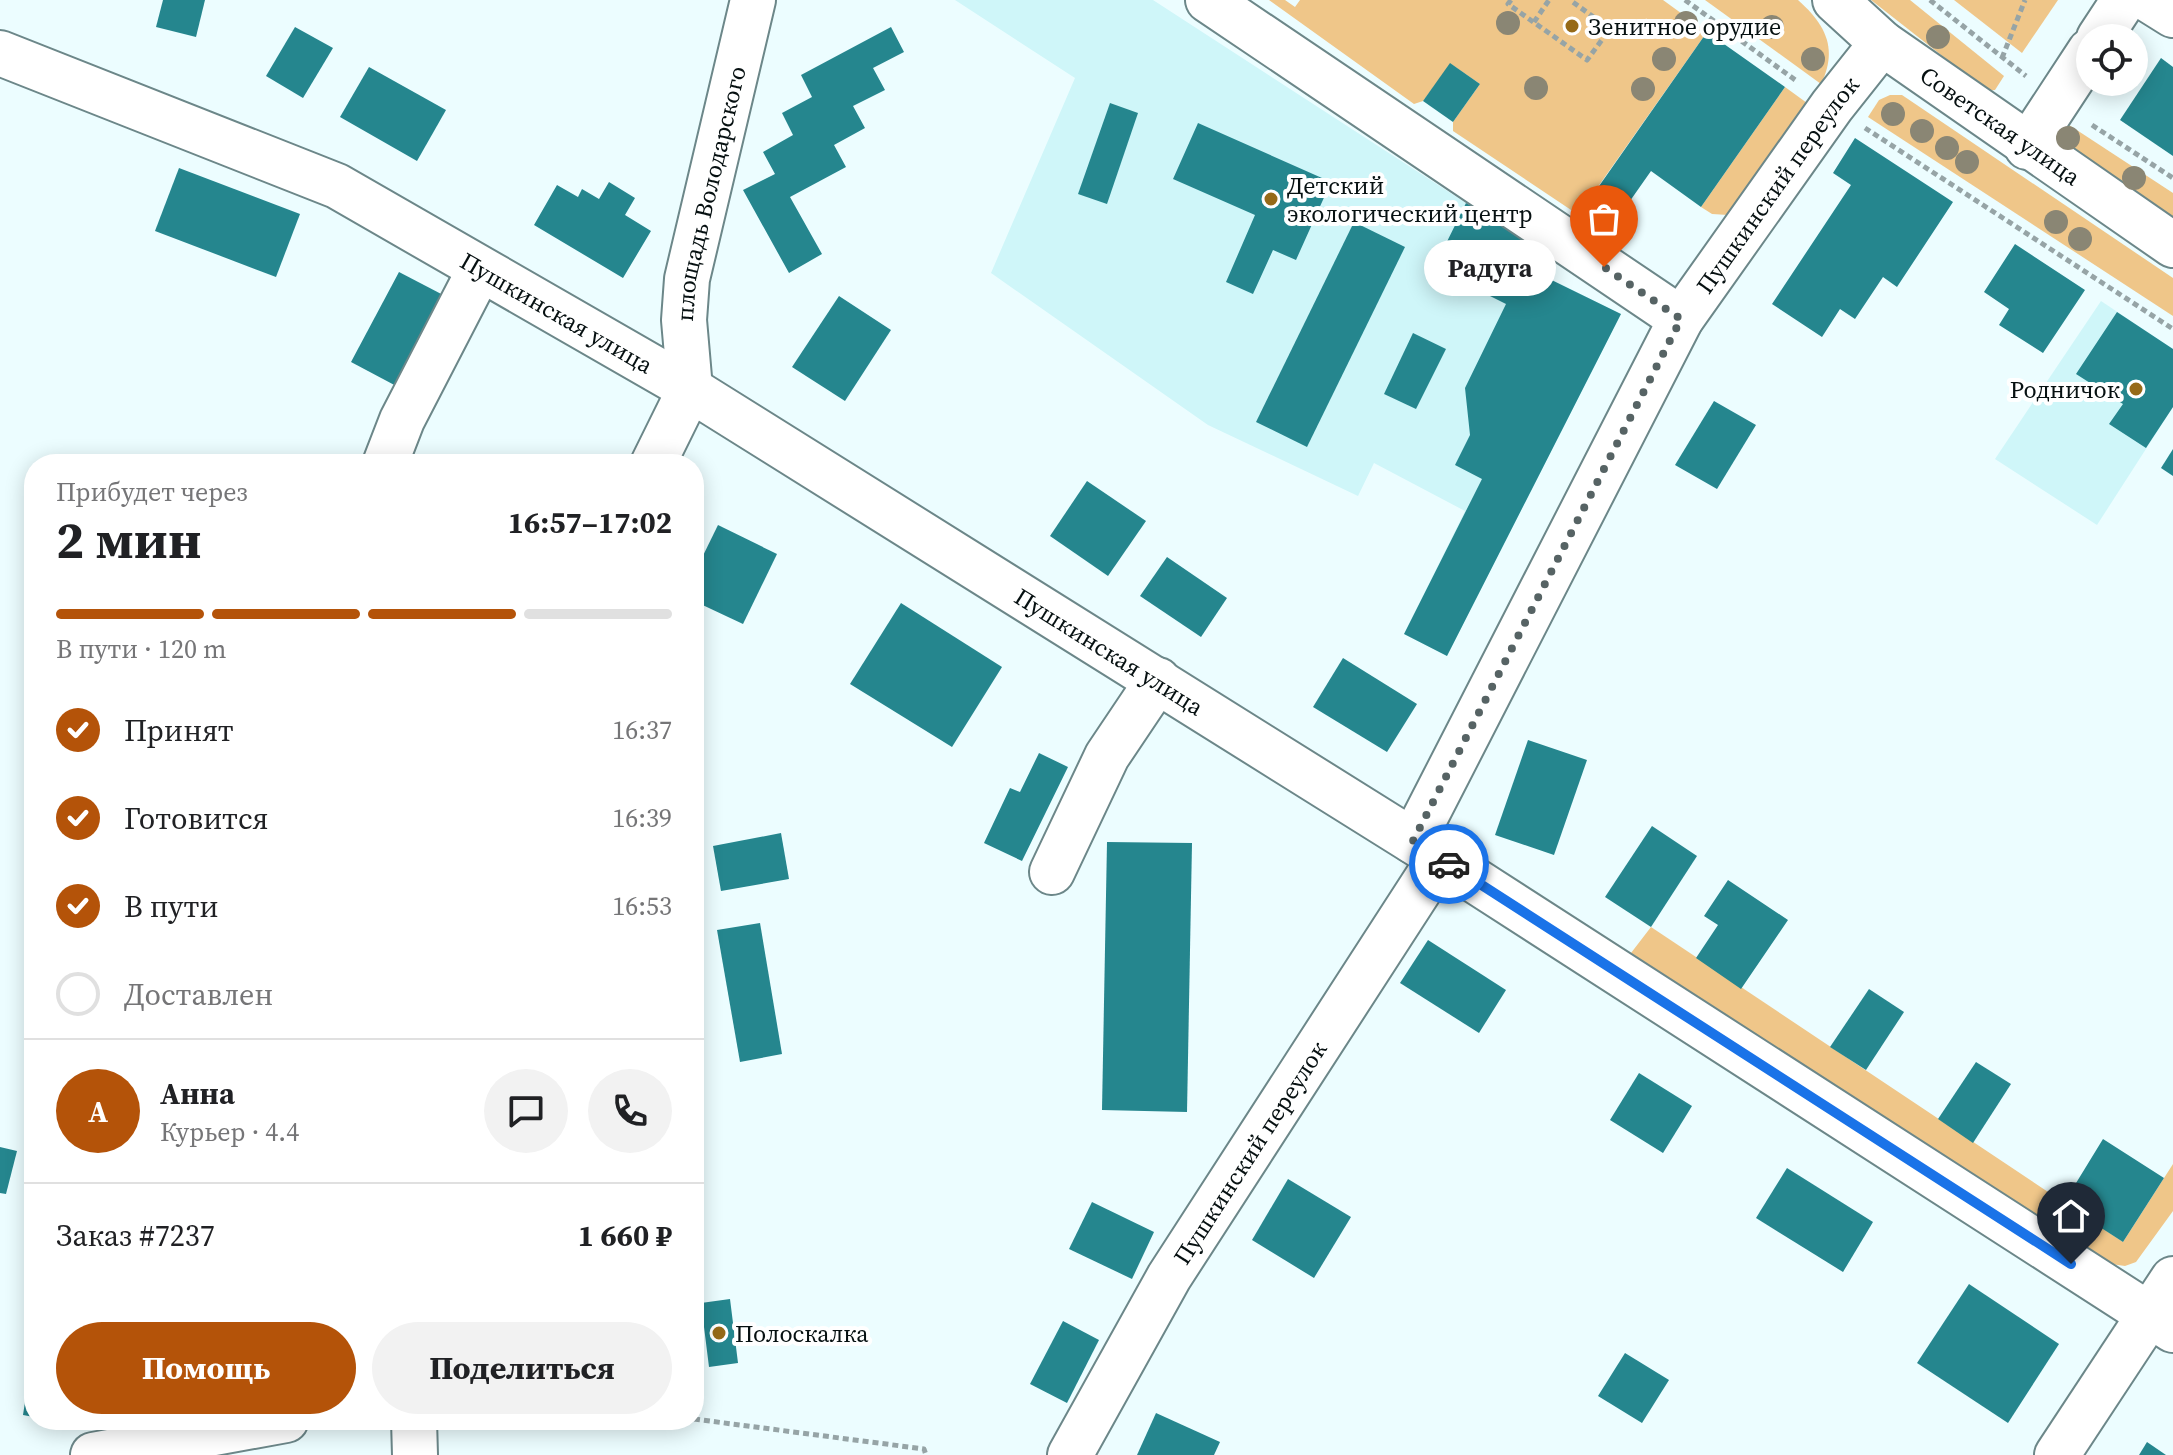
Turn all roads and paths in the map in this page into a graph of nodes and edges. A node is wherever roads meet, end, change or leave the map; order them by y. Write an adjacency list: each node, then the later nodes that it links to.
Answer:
1 (753, 0): 24 (street, площадь Володарского)
2 (1208, 0): 22 (street)
3 (1511, 0): 12 (path)
4 (1549, 0): 12 (path)
5 (1570, 0): 12 (path)
6 (1685, 0): 18 (path)
7 (1835, 0): 14 (street, Советская улица)
8 (2025, 0): 16 (path)
9 (2124, 0): 13 (street)
10 (2149, 0): 11 (street)
11 (2173, 15)
12 (1534, 22)
13 (2108, 24)
14 (1882, 43): 18 (street, Пушкинский переулок); 19 (street, Советская улица)
15 (0, 53): 21 (street, Пушкинская улица)
16 (2002, 58)
17 (2076, 72): 19 (street)
18 (1832, 106): 22 (street, Пушкинский переулок); 23 (path)
19 (2027, 147): 20 (street, Советская улица)
20 (2173, 245)
21 (479, 271): 24 (street, Пушкинская улица); 25 (street)
22 (1681, 319): 28 (street, Пушкинский переулок)
23 (2173, 329)
24 (690, 389): 26 (street); 27 (street, Пушкинская улица)
25 (389, 454)
26 (658, 454)
27 (1158, 680): 28 (street, Пушкинская улица); 29 (street)
28 (1427, 850): 30 (street, Пушкинская улица); 37 (street, Пушкинский переулок)
29 (1052, 872)
30 (2165, 1308): 38 (street)
31 (704, 1420): 36 (path)
32 (231, 1430): 34 (street)
33 (414, 1430): 35 (street)
34 (93, 1455)
35 (415, 1455)
36 (926, 1455)
37 (1070, 1455)
38 (2057, 1455)

